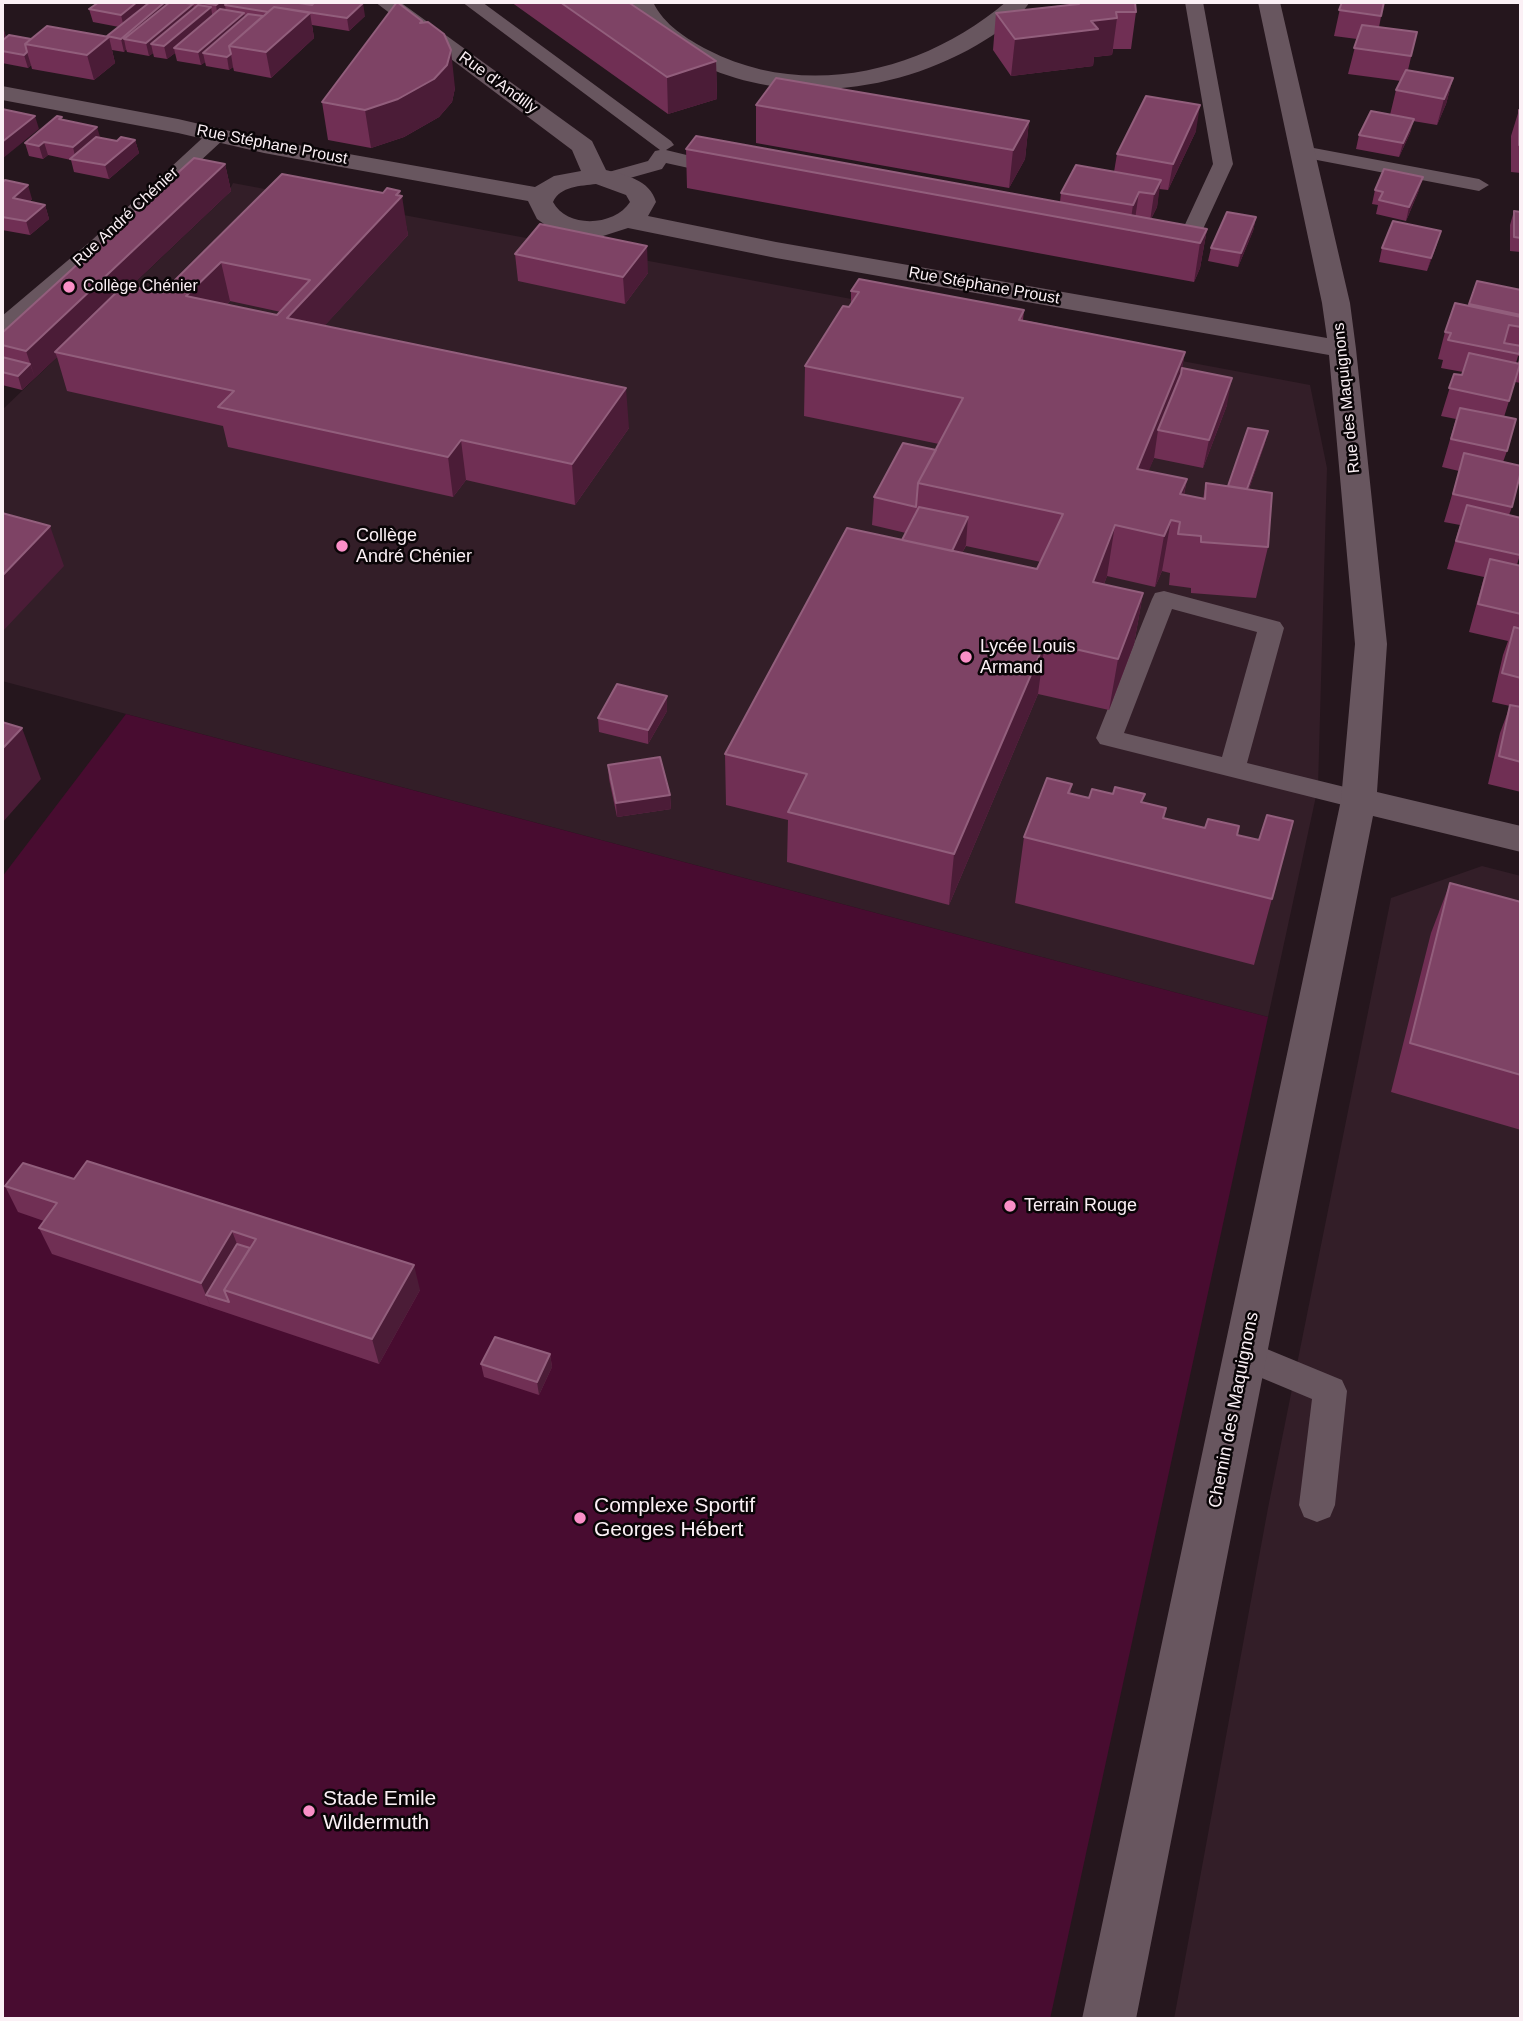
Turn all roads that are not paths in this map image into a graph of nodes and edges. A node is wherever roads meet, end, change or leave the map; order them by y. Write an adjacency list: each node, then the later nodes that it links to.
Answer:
1 (386, 2): 12 (street, Rue d'Andilly)
2 (471, 2): 9 (lane)
3 (642, 2): 4 (street)
4 (1018, 2)
5 (1194, 2): 16 (lane)
6 (1269, 2): 10 (street, Rue des Maquignons)
7 (2, 93): 8 (street, Rue Stéphane Proust)
8 (217, 135): 14 (street, Rue Stéphane Proust); 17 (lane, Rue André Chénier)
9 (664, 145)
10 (1303, 152): 13 (lane); 18 (street, Rue des Maquignons)
11 (740, 173): 12 (lane)
12 (604, 177): 14 (street); 15 (street)
13 (1479, 185)
14 (542, 196): 15 (street)
15 (627, 220): 18 (street, Rue Stéphane Proust)
16 (1155, 248)
17 (2, 326)
18 (1342, 349): 20 (street, Rue des Maquignons)
19 (1232, 769): 19 (lane); 20 (lane)
20 (1359, 800): 21 (street); 22 (street, Chemin des Maquignons)
21 (1521, 839)
22 (1245, 1355): 23 (lane); 24 (street, Chemin des Maquignons)
23 (1317, 1505)
24 (1110, 2019)

